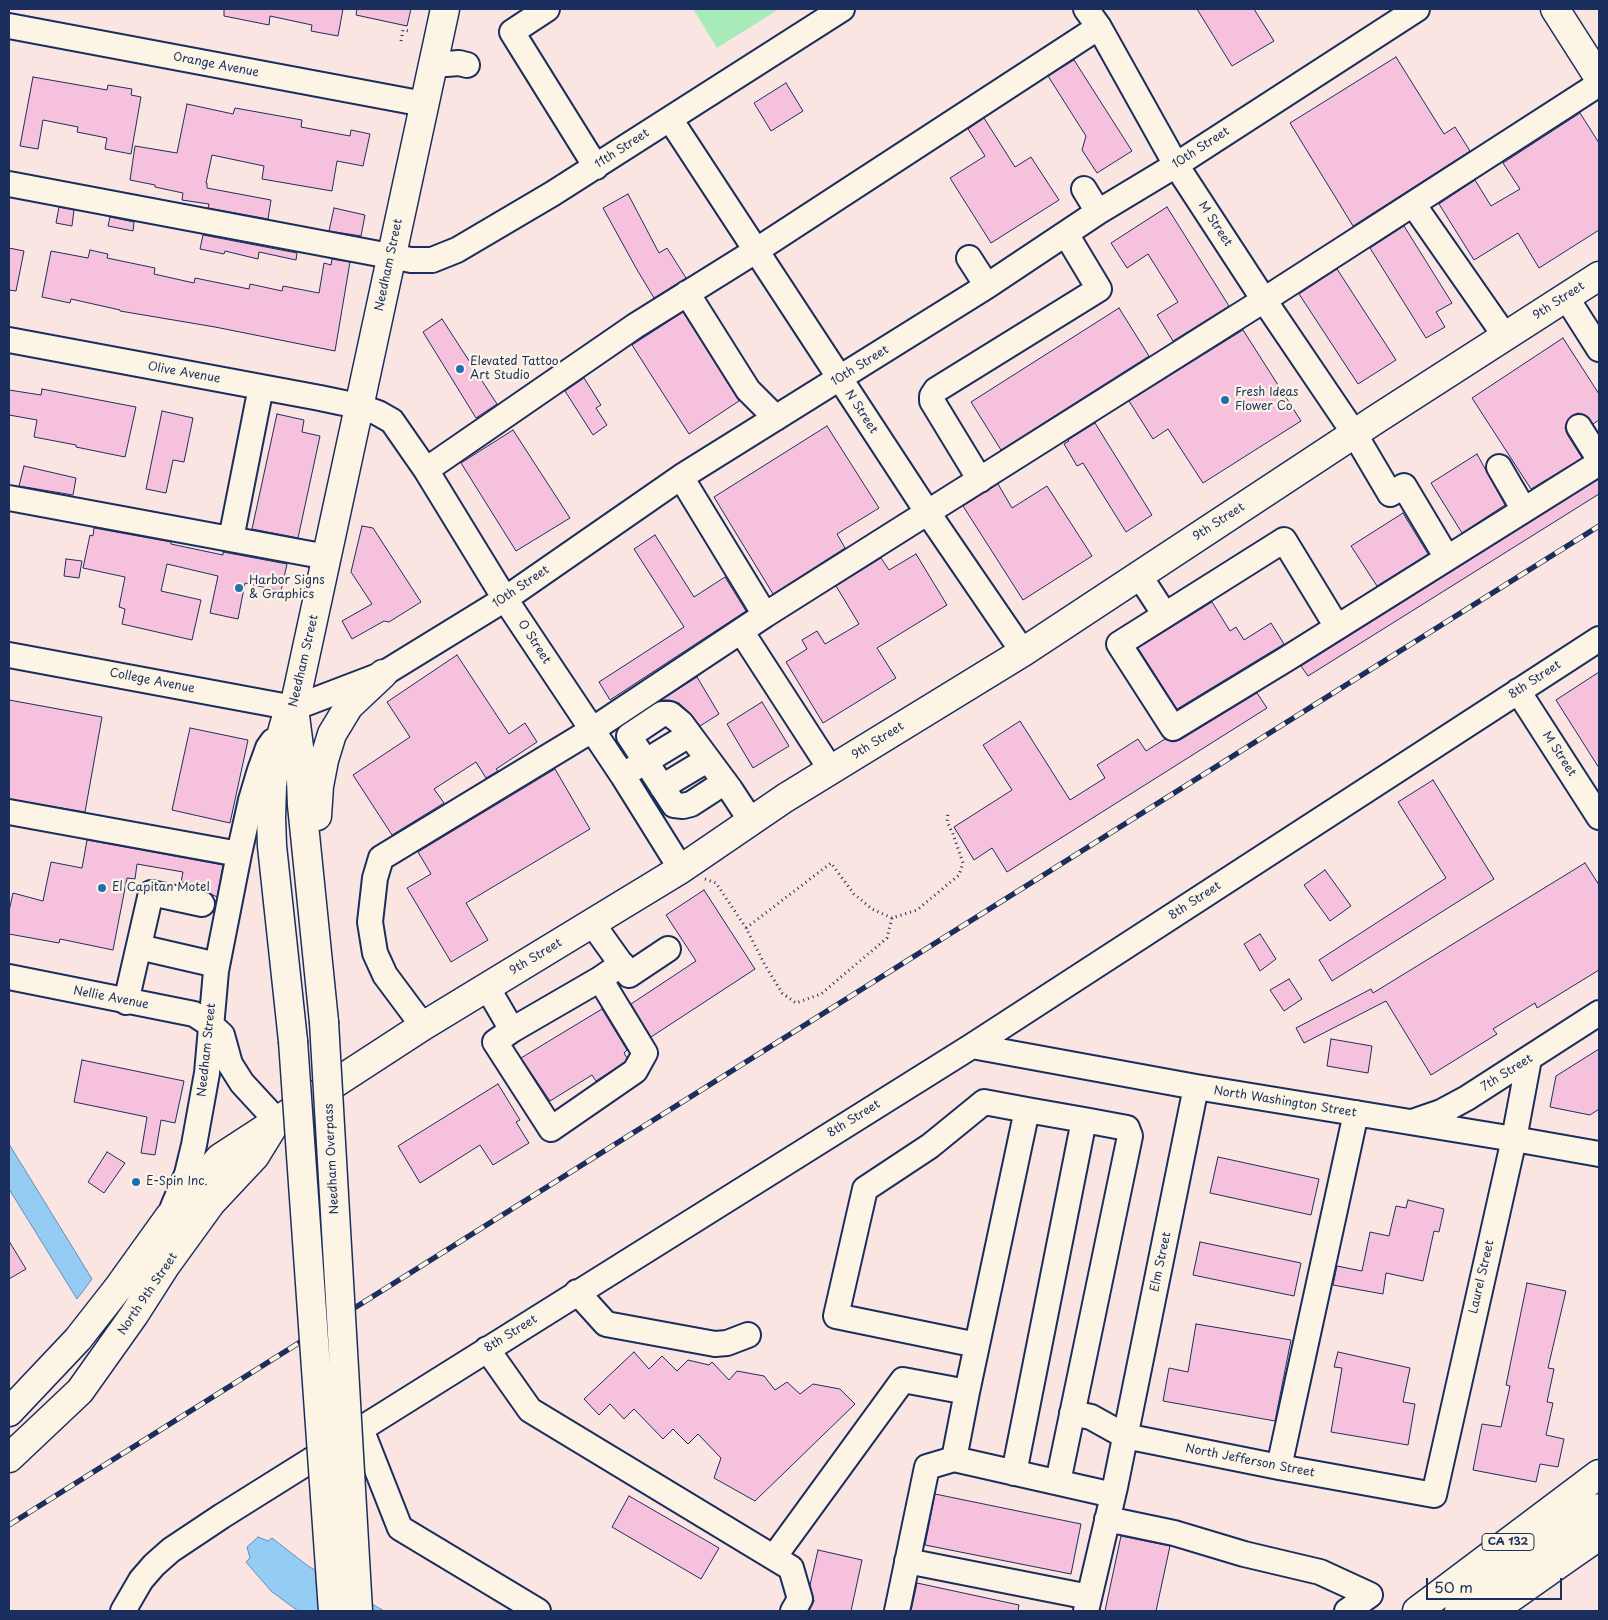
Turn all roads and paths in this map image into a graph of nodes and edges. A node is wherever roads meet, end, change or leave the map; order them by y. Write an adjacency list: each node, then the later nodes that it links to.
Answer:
1 (13, 9): 8 (street)
2 (445, 9): 12 (main road, Needham Street)
3 (547, 9): 18 (street)
4 (842, 9): 16 (street, 11th Street)
5 (1417, 9): 17 (street, 10th Street)
6 (1555, 9): 13 (main road)
7 (1092, 18): 17 (street, M Street); 24 (street)
8 (9, 26): 15 (street, Orange Avenue)
9 (409, 31): 10 (path)
10 (401, 41)
11 (467, 64): 12 (street)
12 (433, 65): 15 (main road, Needham Street)
13 (1599, 78)
14 (1599, 84): 21 (street)
15 (424, 104): 25 (main road, Needham Street)
16 (670, 119): 18 (street, 11th Street); 24 (street, N Street)
17 (1176, 165): 22 (street, 10th Street); 31 (street, M Street)
18 (596, 166): 25 (street, 11th Street)
19 (9, 184): 25 (street, 11th Street)
20 (1084, 190): 22 (street)
21 (1413, 204): 31 (street); 32 (street)
22 (1098, 212): 23 (street, 10th Street)
23 (1066, 234): 28 (street, 10th Street); 46 (street)
24 (757, 250): 29 (street); 35 (street, N Street)
25 (392, 256): 37 (main road, Needham Street)
26 (969, 258): 28 (street)
27 (1599, 276): 30 (main road, 9th Street)
28 (987, 286): 35 (street, 10th Street)
29 (687, 293): 38 (street); 44 (street)
30 (1566, 297): 32 (main road, 9th Street); 34 (street)
31 (1264, 300): 40 (street, M Street); 46 (street)
32 (1505, 336): 40 (main road, 9th Street)
33 (9, 340): 36 (street, Olive Avenue)
34 (1599, 349)
35 (840, 378): 38 (street, 10th Street); 49 (street, N Street)
36 (261, 387): 37 (street, Olive Avenue); 50 (street)
37 (358, 406): 44 (street, O Street); 51 (main road, Needham Street)
38 (776, 418): 45 (street, 10th Street)
39 (1578, 427): 41 (street)
40 (1354, 433): 52 (street, M Street); 53 (main road, 9th Street)
41 (1599, 459)
42 (1599, 463): 48 (street)
43 (1499, 467): 48 (street)
44 (426, 470): 54 (street, O Street)
45 (681, 477): 54 (street, 10th Street); 55 (street)
46 (980, 480): 49 (street)
47 (9, 498): 50 (street)
48 (1524, 510): 52 (street)
49 (928, 513): 55 (street); 60 (street, N Street)
50 (232, 539): 51 (street)
51 (327, 557): 64 (main road, Needham Street)
52 (1447, 558): 57 (street)
53 (1139, 575): 56 (street); 60 (main road, 9th Street)
54 (505, 599): 62 (street, 10th Street); 65 (street, O Street)
55 (765, 615): 58 (street)
56 (1165, 615): 57 (street); 57 (street)
57 (1338, 627)
58 (741, 631): 65 (street); 69 (street)
59 (1599, 639): 63 (street, 8th Street)
60 (1023, 652): 69 (main road, 9th Street)
61 (9, 655): 64 (street, College Avenue)
62 (383, 674): 64 (street, 10th Street); 83 (main road)
63 (1518, 691): 75 (street, M Street); 96 (street, 8th Street)
64 (290, 715): 77 (street, Needham Street); 83 (main road, Needham Overpass); 131 (main road, bridge)
65 (592, 730): 70 (street, O Street); 94 (street)
66 (689, 735): 67 (street); 68 (street); 68 (street)
67 (707, 760): 71 (street); 72 (street)
68 (645, 761): 70 (street); 72 (street)
69 (831, 770): 76 (main road, 9th Street)
70 (623, 776): 78 (street, O Street)
71 (725, 782): 72 (street); 76 (street)
72 (662, 787)
73 (9, 812): 77 (street)
74 (948, 812): 80 (path)
75 (1599, 817)
76 (751, 821): 78 (main road, 9th Street)
77 (239, 854): 79 (street, Needham Street)
78 (681, 869): 81 (main road, 9th Street); 82 (path)
79 (214, 906): 84 (street); 86 (street, Needham Street)
80 (892, 918): 82 (path); 82 (path)
81 (592, 923): 87 (street); 90 (main road, 9th Street)
82 (746, 928)
83 (315, 932): 132 (main road, Needham Overpass, bridge)
84 (139, 947): 86 (street); 91 (street)
85 (668, 949): 87 (street)
86 (217, 964): 93 (street, Needham Street)
87 (622, 964): 89 (street)
88 (9, 977): 91 (street, Nellie Avenue)
89 (600, 979): 95 (street); 95 (street)
90 (487, 987): 94 (main road, 9th Street); 95 (street)
91 (126, 1002): 93 (street, Nellie Avenue)
92 (1599, 1013): 97 (street, 7th Street)
93 (211, 1025): 101 (street); 106 (street, Needham Street)
94 (423, 1026): 101 (main road, 9th Street)
95 (512, 1030)
96 (972, 1046): 98 (street, North Washington Street); 107 (street, 8th Street)
97 (1529, 1059): 103 (street, 7th Street); 104 (street, Laurel Street)
98 (1196, 1087): 100 (street, North Washington Street); 115 (street, Elm Street)
99 (1027, 1110): 102 (street); 109 (street); 109 (street)
100 (1356, 1113): 103 (street, North Washington Street); 118 (street)
101 (277, 1120): 106 (main road, 9th Street); 116 (main road, North 9th Street)
102 (1084, 1120): 113 (street); 119 (street)
103 (1410, 1123): 104 (street, North Washington Street)
104 (1514, 1139): 105 (street, North Washington Street); 123 (street, Laurel Street)
105 (1599, 1154)
106 (169, 1217): 112 (main road)
107 (577, 1292): 108 (street); 110 (street, 8th Street)
108 (748, 1335)
109 (977, 1345): 111 (street)
110 (487, 1349): 114 (street, 8th Street); 127 (street)
111 (967, 1392): 117 (street); 127 (street)
112 (9, 1412)
113 (1072, 1413): 115 (street, North Jefferson Street); 121 (street)
114 (361, 1429): 130 (street, 8th Street); 133 (street)
115 (1125, 1436): 118 (street, North Jefferson Street); 122 (street, Elm Street)
116 (9, 1458)
117 (954, 1460): 119 (street); 128 (street)
118 (1279, 1467): 123 (street, North Jefferson Street)
119 (1014, 1473): 121 (street)
120 (1599, 1474): 137 (main road, CA 132)
121 (1058, 1482): 122 (street)
122 (1113, 1494): 125 (street, Elm Street)
123 (1434, 1495)
124 (1599, 1508): 138 (main road)
125 (1107, 1519): 129 (street, Elm Street); 136 (street)
126 (1599, 1536): 139 (main road)
127 (774, 1557): 134 (street)
128 (907, 1561): 129 (street); 135 (street)
129 (1087, 1604)
130 (123, 1611)
131 (333, 1611)
132 (358, 1611)
133 (538, 1611)
134 (794, 1611)
135 (897, 1611)
136 (1347, 1611)
137 (1417, 1611)
138 (1459, 1611)
139 (1492, 1611)

